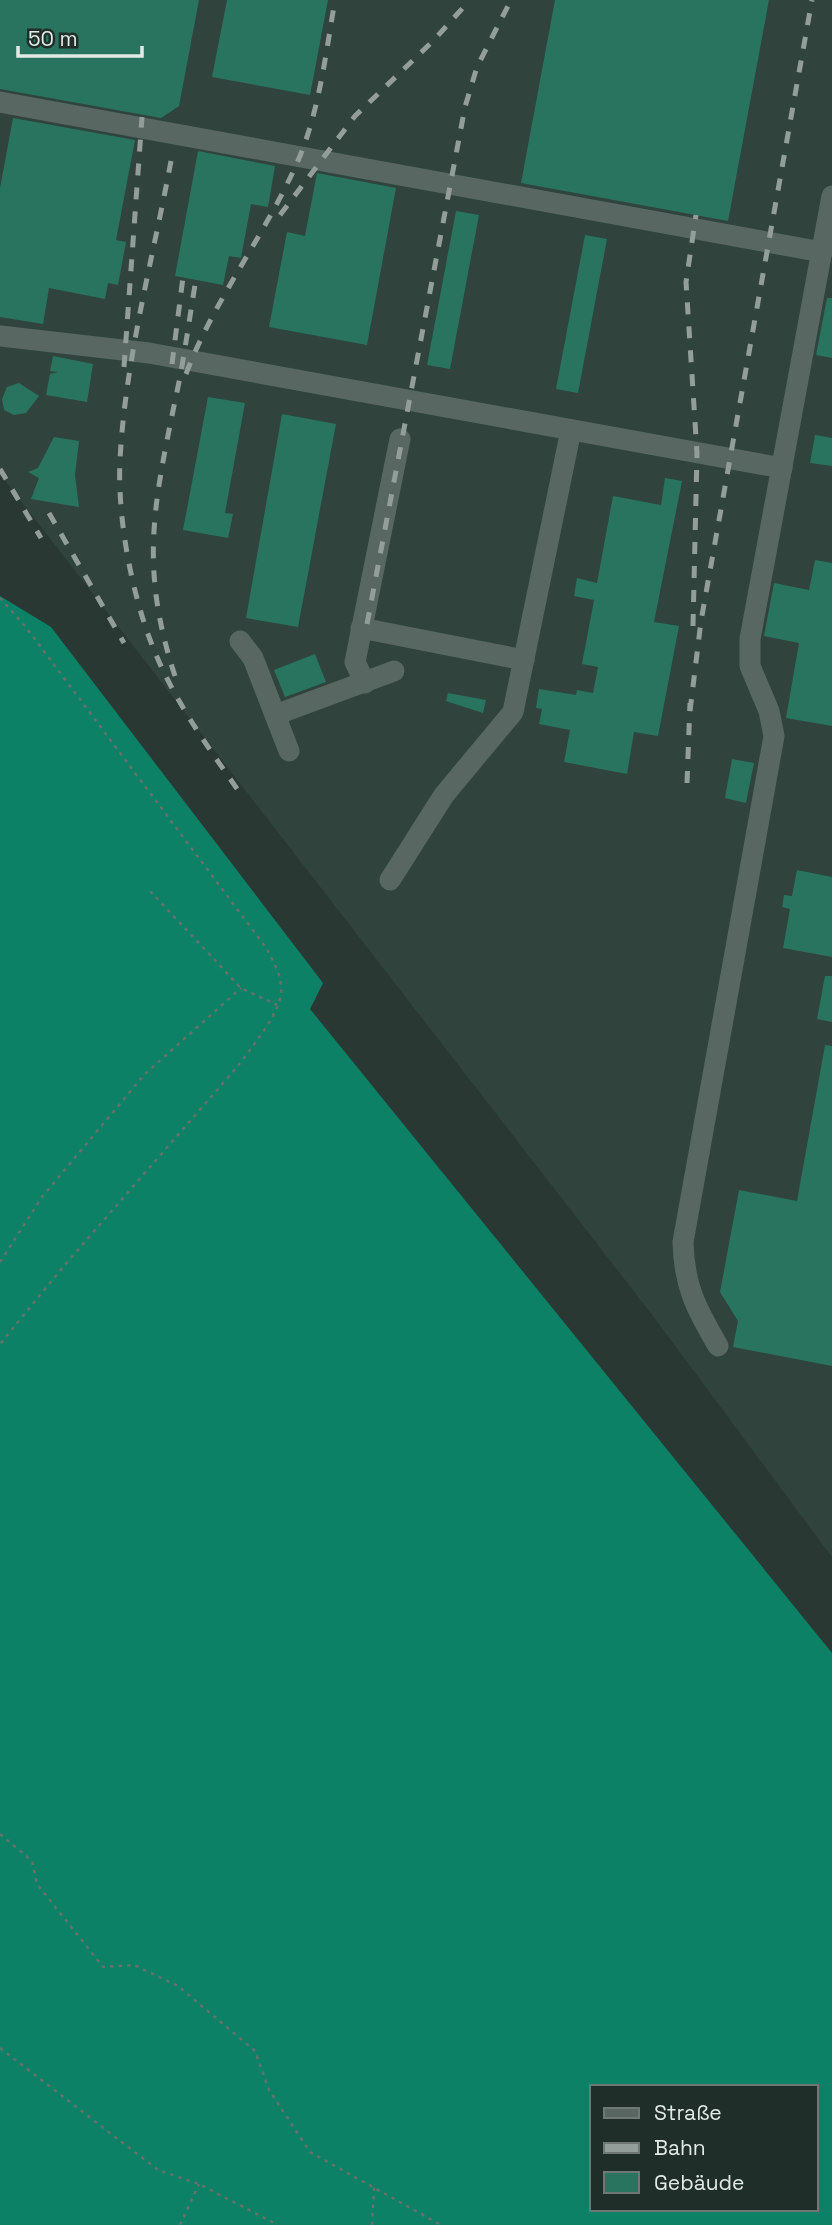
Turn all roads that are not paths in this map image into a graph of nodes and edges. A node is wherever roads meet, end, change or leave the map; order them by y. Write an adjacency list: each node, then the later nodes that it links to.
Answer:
1 (0, 103): 3 (lane)
2 (832, 196): 3 (lane)
3 (822, 252): 7 (lane)
4 (0, 336): 5 (lane)
5 (571, 429): 7 (lane); 10 (lane)
6 (400, 439): 8 (lane)
7 (782, 468): 16 (lane)
8 (361, 628): 10 (lane); 12 (lane)
9 (240, 641): 13 (lane)
10 (524, 660): 15 (lane)
11 (394, 671): 12 (lane)
12 (365, 683): 13 (lane)
13 (275, 715): 14 (lane)
14 (289, 751)
15 (390, 880)
16 (718, 1346)

